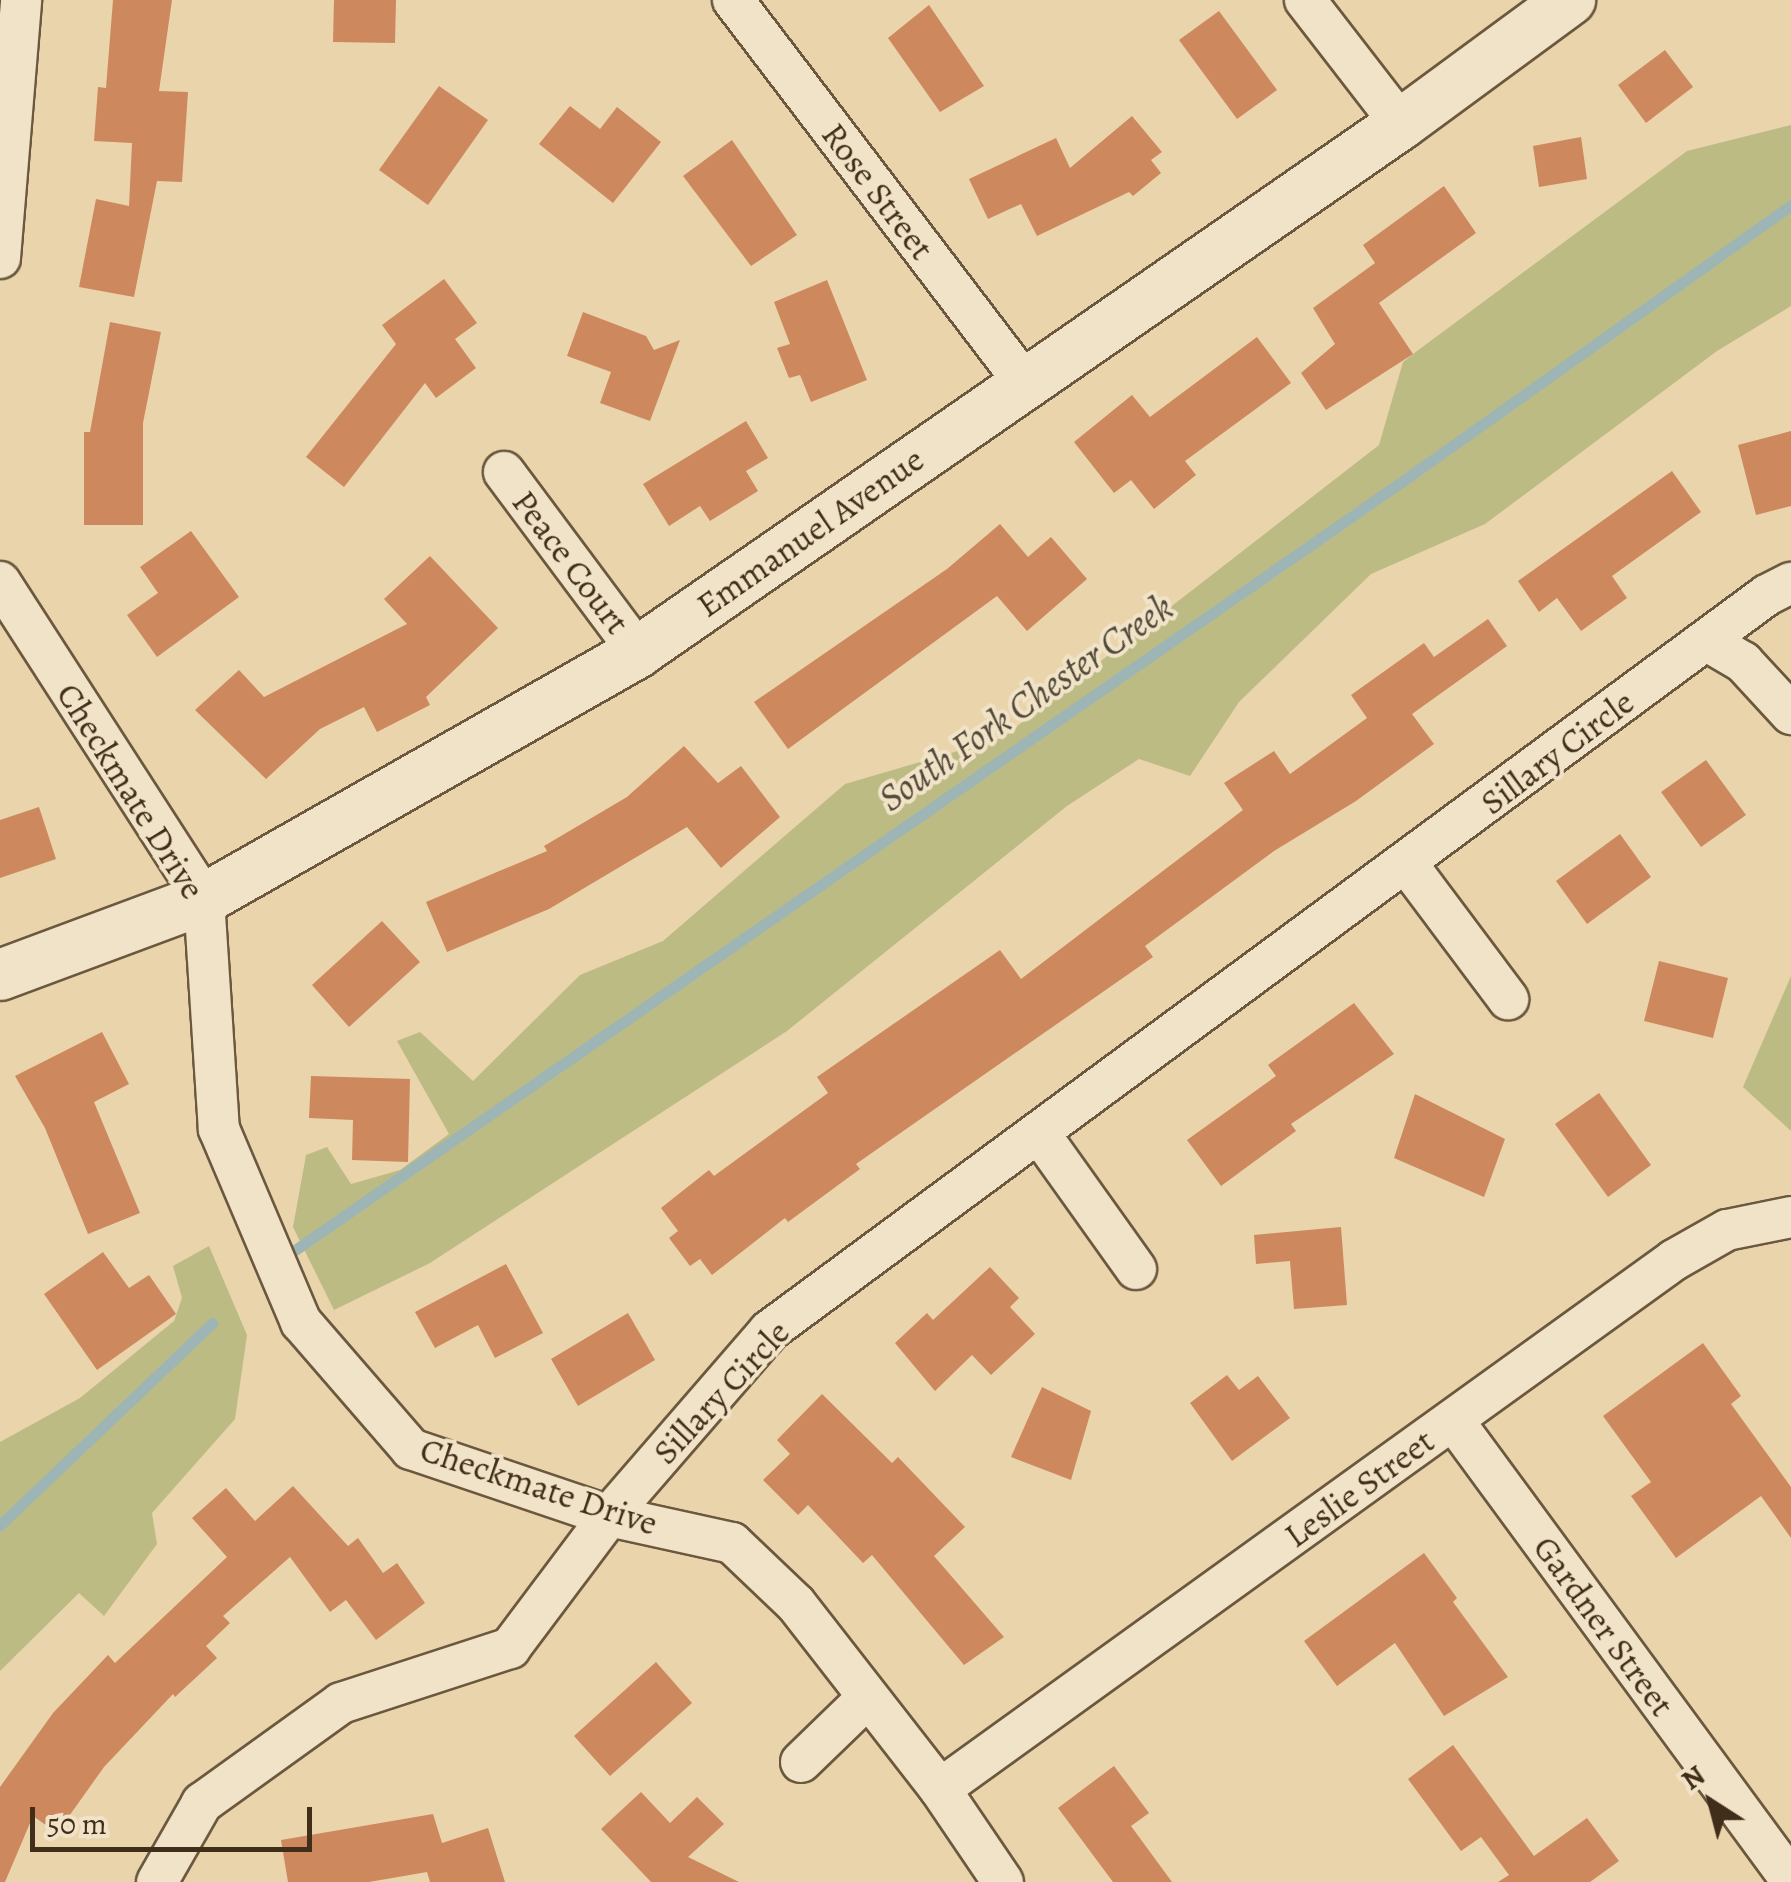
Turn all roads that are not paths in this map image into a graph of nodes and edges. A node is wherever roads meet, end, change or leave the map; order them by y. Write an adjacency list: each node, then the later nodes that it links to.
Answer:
1 (21, 0): 6 (street)
2 (733, 0): 7 (street, Rose Street)
3 (1305, 0): 5 (street)
4 (1570, 0): 5 (street, Emmanuel Avenue)
5 (1402, 124): 7 (street, Emmanuel Avenue)
6 (0, 258)
7 (1024, 382): 12 (street, Emmanuel Avenue)
8 (504, 472): 12 (street, Peace Court)
9 (0, 582): 15 (street, Checkmate Drive)
10 (1791, 583): 11 (street, Sillary Circle)
11 (1707, 641): 13 (street); 14 (street, Sillary Circle)
12 (638, 652): 15 (street, Emmanuel Avenue)
13 (1791, 714)
14 (1406, 864): 17 (street); 18 (street, Sillary Circle)
15 (204, 899): 16 (street, Emmanuel Avenue); 22 (street, Checkmate Drive)
16 (0, 975)
17 (1508, 999)
18 (1039, 1133): 20 (street); 22 (street, Sillary Circle)
19 (1791, 1217): 21 (street, Leslie Street)
20 (1136, 1270)
21 (1453, 1420): 25 (street, Leslie Street); 26 (street, Gardner Street)
22 (609, 1516): 23 (street, Checkmate Drive); 27 (street, Sillary Circle)
23 (868, 1697): 24 (street); 25 (street, Checkmate Drive)
24 (801, 1762)
25 (940, 1789): 28 (street, Checkmate Drive)
26 (1791, 1880)
27 (157, 1882)
28 (1002, 1882)

